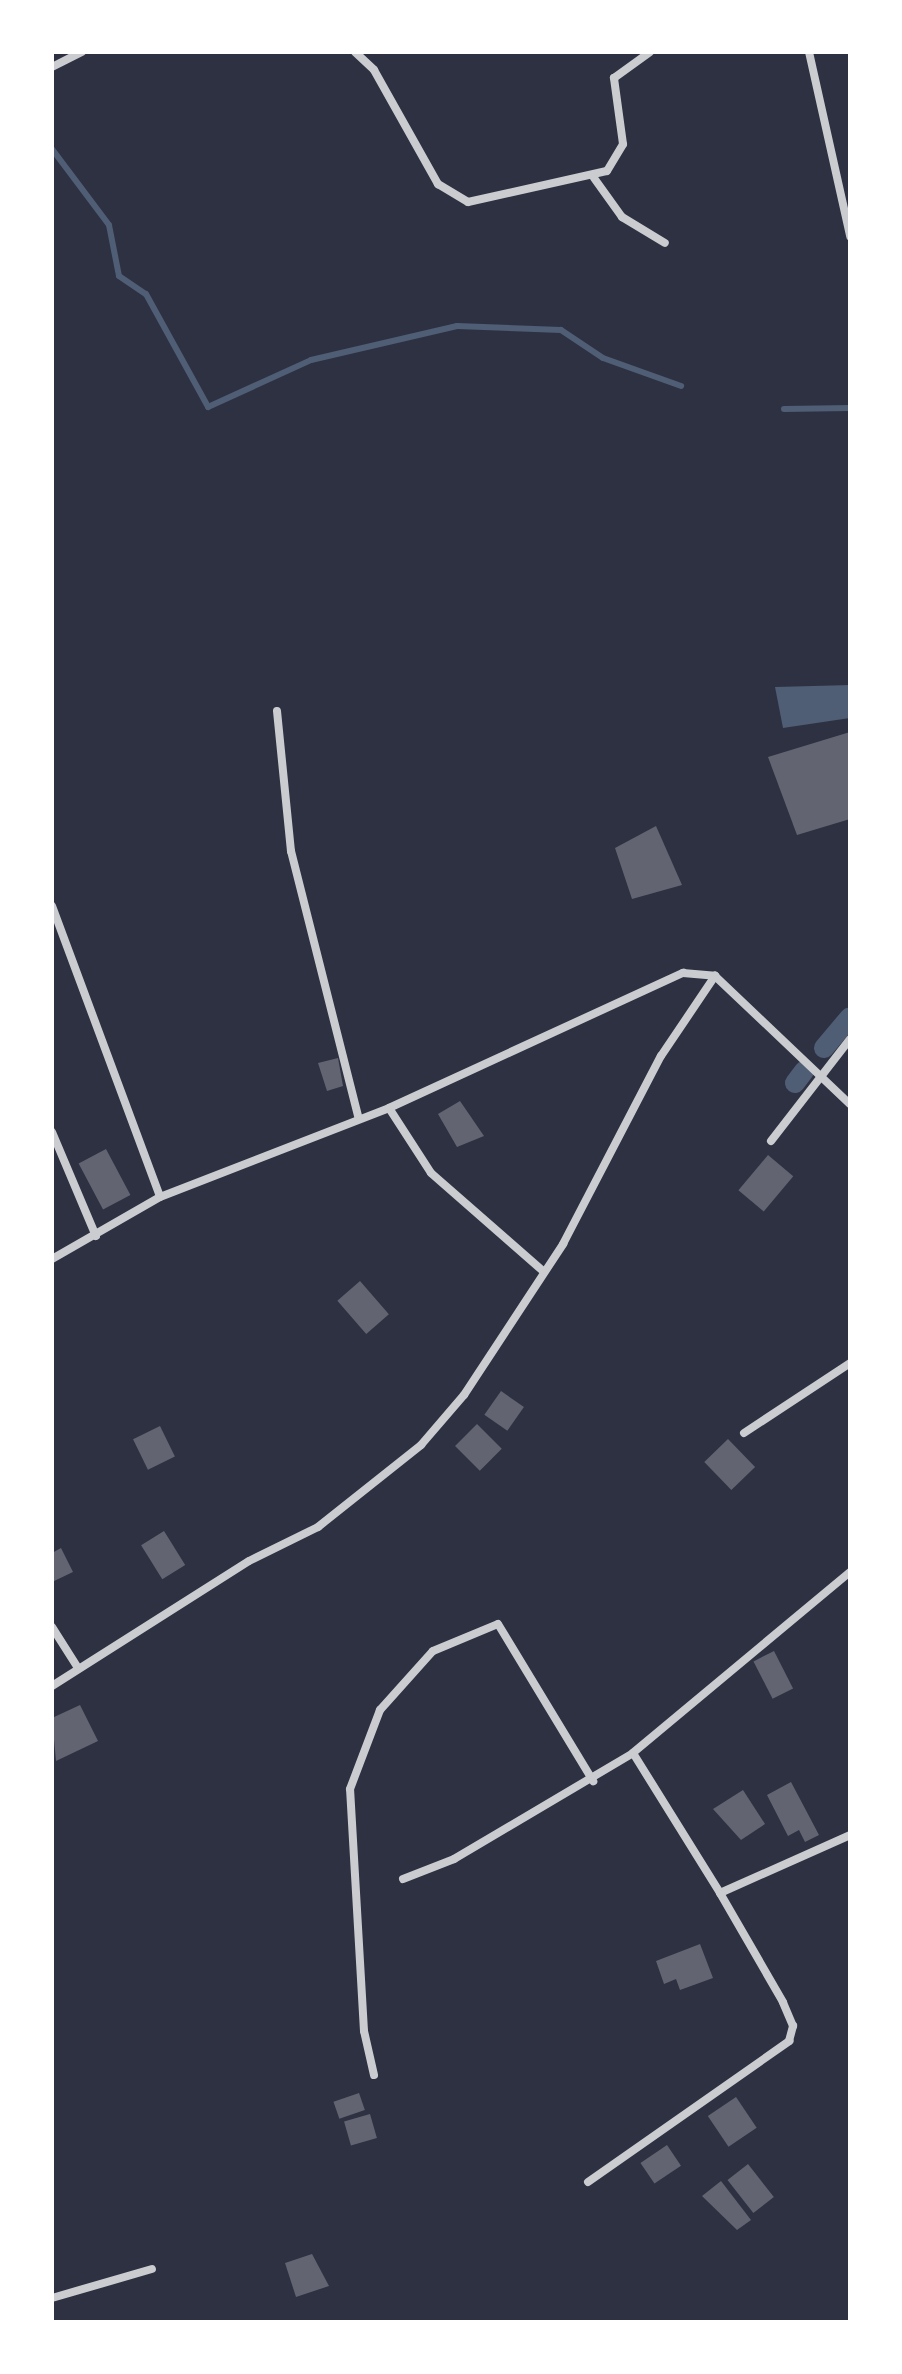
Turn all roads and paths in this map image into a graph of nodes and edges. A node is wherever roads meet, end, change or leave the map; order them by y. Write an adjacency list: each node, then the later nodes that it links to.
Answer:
1 (82, 52): 5 (street)
2 (355, 52): 6 (street)
3 (650, 52): 6 (street)
4 (809, 52): 7 (street)
5 (52, 67)
6 (594, 178): 8 (street)
7 (850, 236)
8 (665, 243)
9 (277, 711): 16 (street)
10 (52, 906): 19 (street)
11 (715, 976): 13 (street); 15 (street); 22 (street)
12 (850, 1039): 13 (street)
13 (822, 1072): 14 (street); 18 (street)
14 (850, 1104)
15 (389, 1108): 16 (street); 22 (street)
16 (359, 1119): 19 (street)
17 (52, 1132): 20 (street)
18 (771, 1141)
19 (160, 1197): 20 (street)
20 (96, 1236): 21 (street)
21 (52, 1259)
22 (544, 1272): 27 (street)
23 (850, 1363): 24 (street)
24 (744, 1433)
25 (850, 1572): 29 (street)
26 (52, 1627): 27 (street)
27 (78, 1668): 28 (street)
28 (52, 1686)
29 (633, 1753): 30 (street); 33 (street)
30 (593, 1781): 32 (street); 34 (street)
31 (850, 1835): 33 (street)
32 (403, 1879)
33 (720, 1893): 35 (street)
34 (374, 2075)
35 (588, 2182)
36 (152, 2269): 37 (street)
37 (52, 2298)

